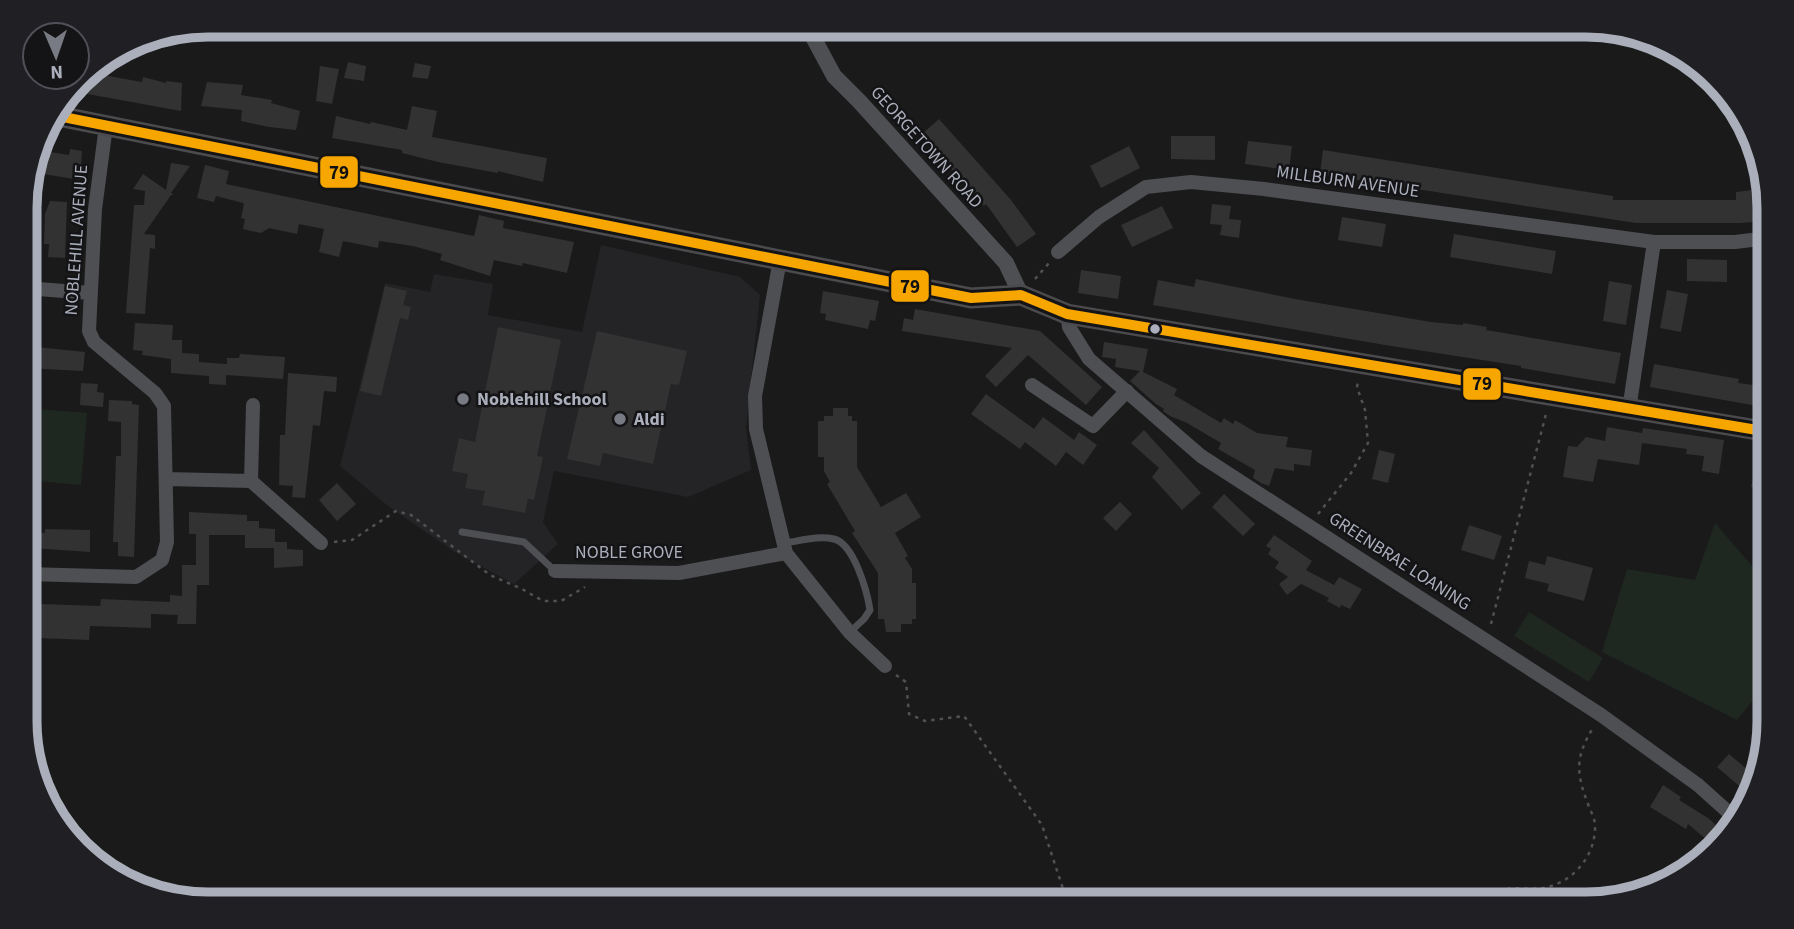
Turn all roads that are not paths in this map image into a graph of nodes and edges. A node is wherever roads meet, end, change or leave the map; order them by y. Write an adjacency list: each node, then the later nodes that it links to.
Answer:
1 (813, 37): 10 (street, GEORGETOWN ROAD)
2 (63, 117): 3 (main road)
3 (106, 126): 7 (main road); 9 (street, NOBLEHILL AVENUE)
4 (1757, 240): 5 (street, MILLBURN AVENUE)
5 (1654, 243): 6 (street, MILLBURN AVENUE); 15 (street)
6 (1058, 252)
7 (780, 260): 10 (main road); 21 (street)
8 (37, 289): 9 (street)
9 (90, 293): 17 (street, NOBLEHILL AVENUE)
10 (1021, 295): 11 (main road)
11 (1067, 314): 13 (street, GREENBRAE LOANING); 15 (main road)
12 (1032, 385): 13 (street)
13 (1127, 391): 26 (street, GREENBRAE LOANING)
14 (253, 405): 18 (street)
15 (1629, 410): 16 (main road)
16 (1757, 430)
17 (166, 479): 18 (street); 23 (street, NOBLEHILL AVENUE)
18 (251, 481): 20 (street)
19 (462, 532): 22 (lane)
20 (321, 543)
21 (785, 548): 22 (street, NOBLE GROVE); 24 (street); 24 (lane)
22 (555, 571)
23 (37, 574)
24 (850, 633): 25 (street)
25 (885, 666)
26 (1730, 813)

